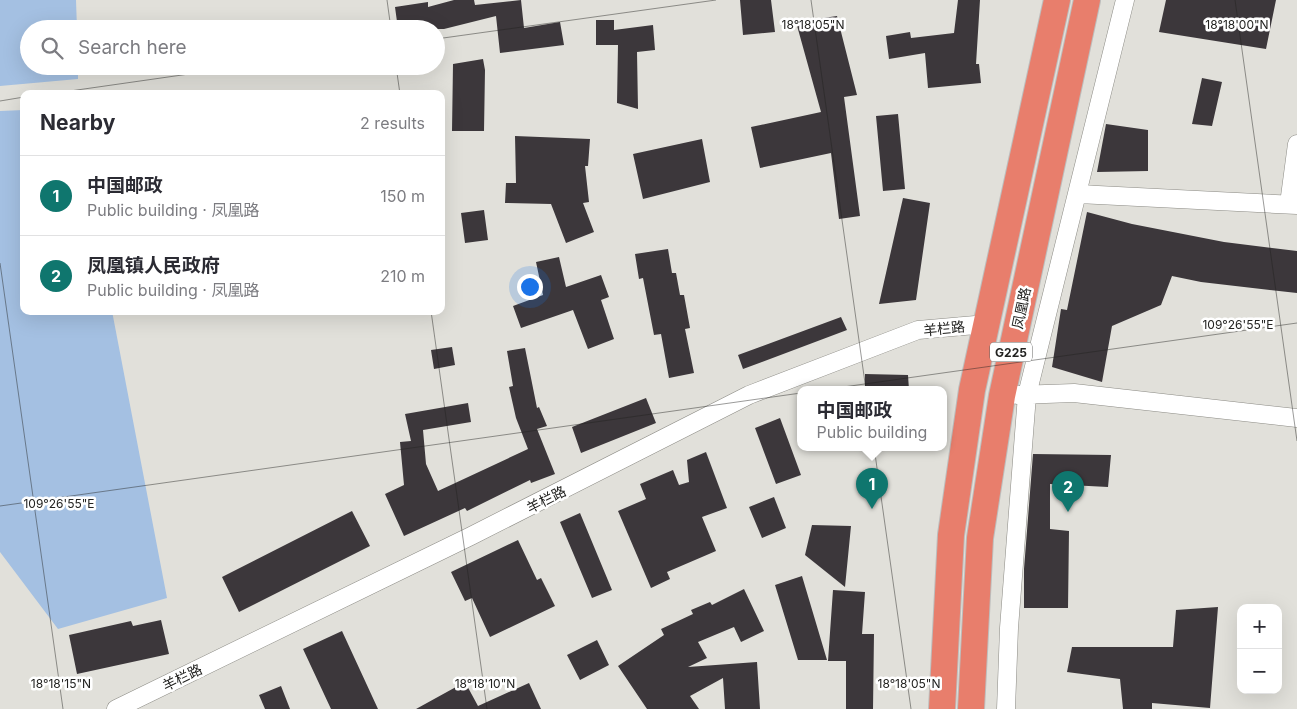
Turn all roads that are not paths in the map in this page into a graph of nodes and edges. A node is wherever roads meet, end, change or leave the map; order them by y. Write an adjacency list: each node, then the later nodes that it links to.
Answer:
1 (1056, 0): 7 (highway, G225)
2 (1087, 0): 9 (highway, 凤凰路 / G225)
3 (1125, 0): 5 (street)
4 (1297, 144): 6 (street)
5 (1078, 194): 6 (street); 8 (street)
6 (1293, 204)
7 (987, 324): 11 (street, 羊栏路); 12 (highway, G225)
8 (1027, 395): 9 (street); 10 (street); 14 (street)
9 (1002, 396): 13 (highway, 凤凰路 / G225)
10 (1297, 418)
11 (116, 709)
12 (942, 709)
13 (971, 709)
14 (1006, 709)

